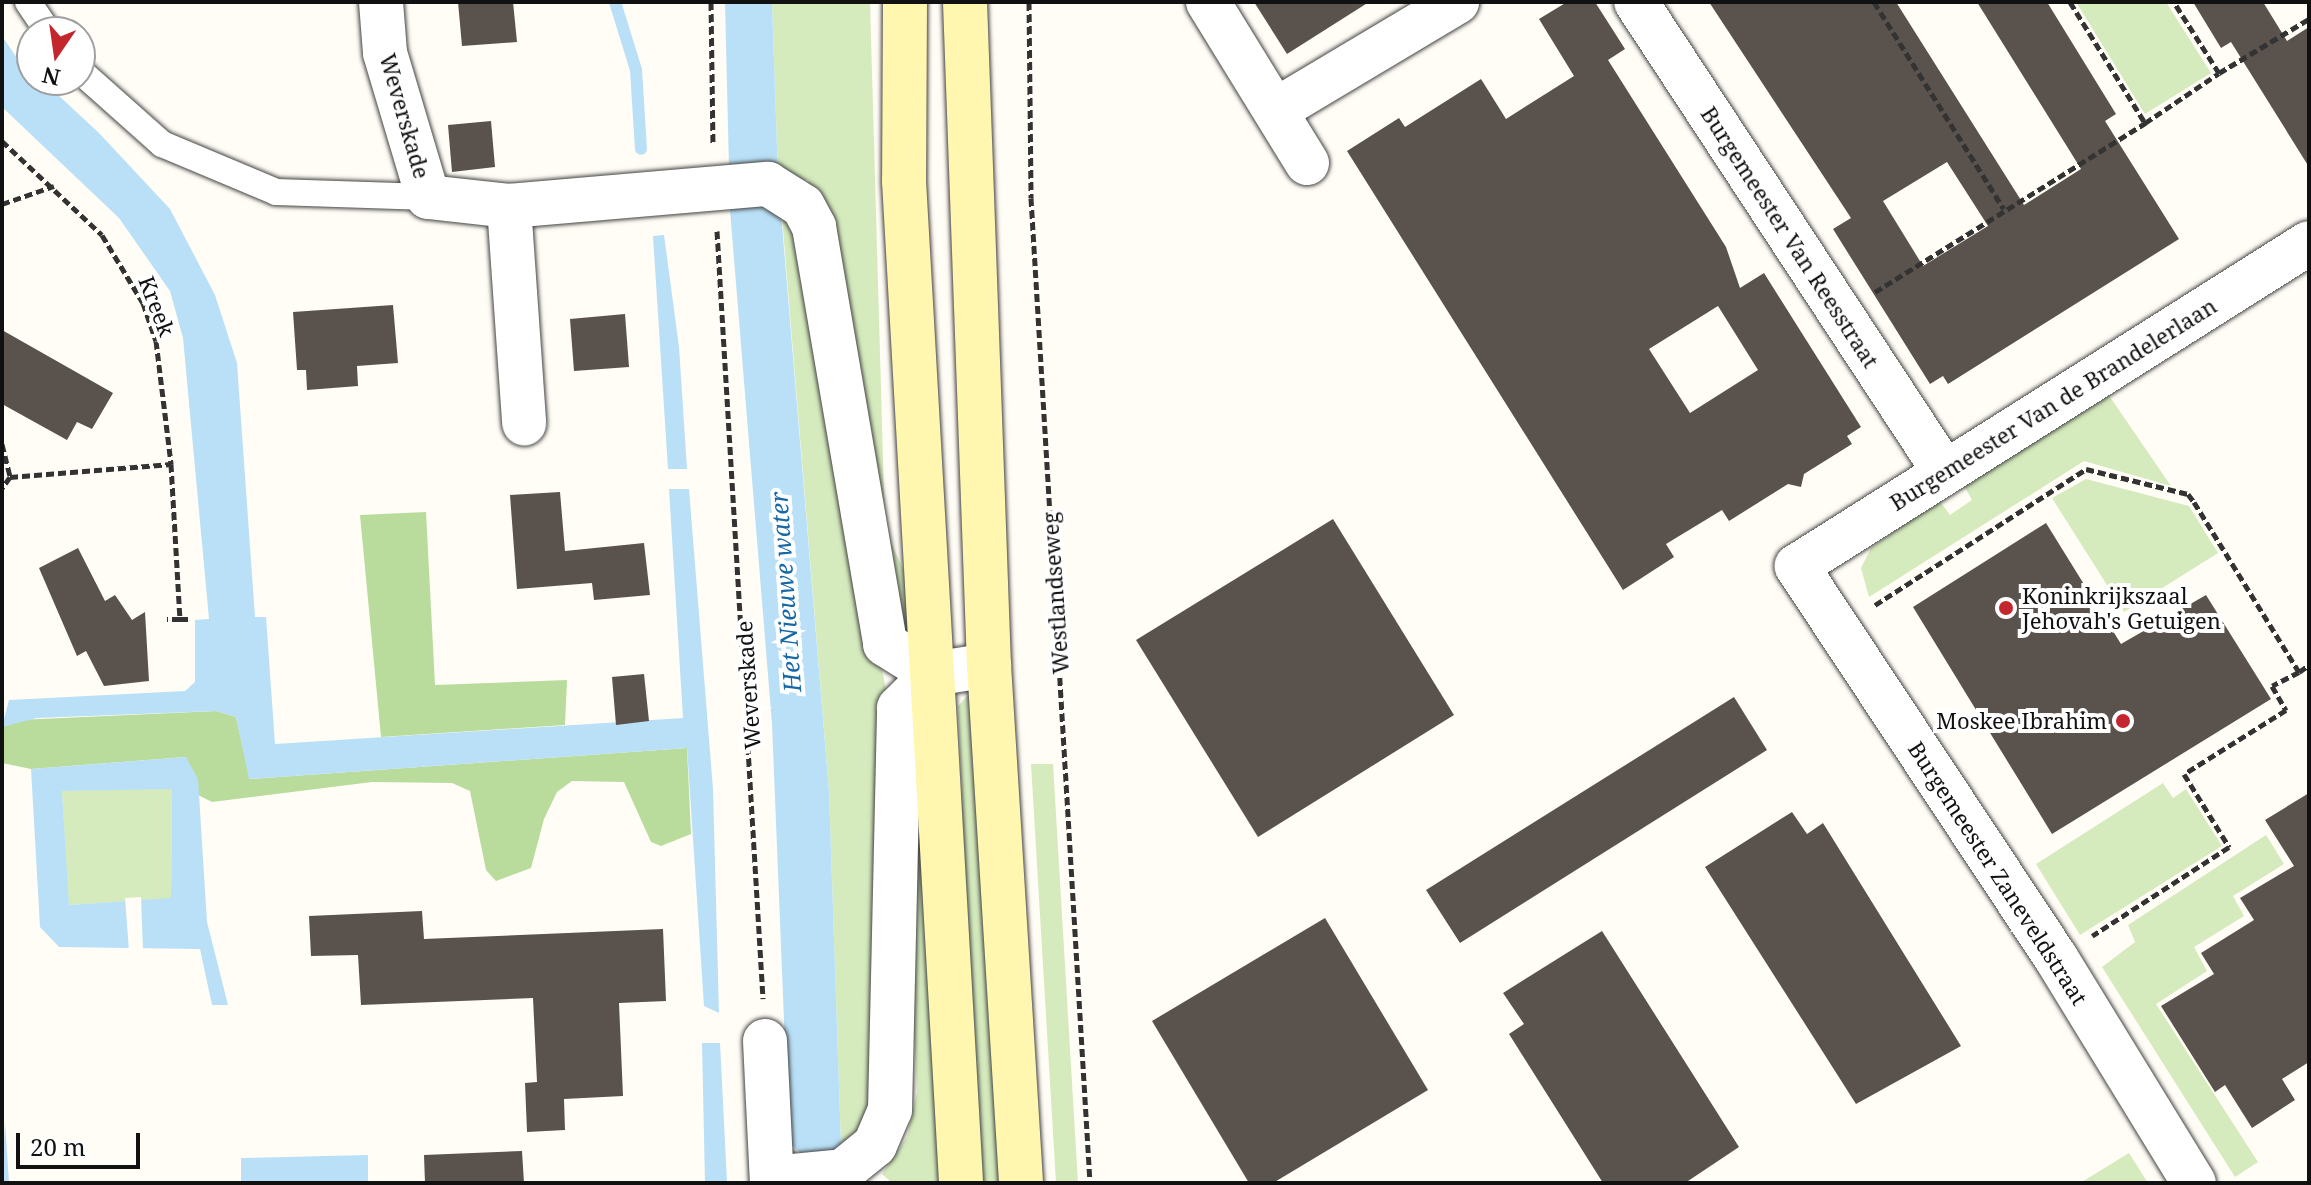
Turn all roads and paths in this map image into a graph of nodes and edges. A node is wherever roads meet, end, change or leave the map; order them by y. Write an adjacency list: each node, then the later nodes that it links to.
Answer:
1 (381, 2): 21 (street, Weverskade)
2 (711, 2): 20 (path, Weverskade)
3 (905, 2): 41 (main road)
4 (965, 2): 38 (main road)
5 (1029, 2): 47 (path, Westlandseweg)
6 (1208, 2): 15 (street)
7 (1457, 2): 15 (street)
8 (1636, 2): 30 (street, Burgemeester Van Reesstraat)
9 (1874, 2): 24 (path)
10 (2070, 2): 16 (path)
11 (2174, 2): 13 (path)
12 (2309, 19): 13 (path)
13 (2219, 73): 16 (path)
14 (96, 85): 21 (lane)
15 (1276, 110): 18 (street)
16 (2145, 123): 24 (path)
17 (2, 141): 19 (path, Kreek)
18 (1307, 163)
19 (55, 186): 22 (path); 29 (path, Kreek)
20 (738, 186): 23 (street, Weverskade); 41 (street); 43 (path, Weverskade)
21 (428, 197): 23 (street, Weverskade)
22 (2, 204)
23 (509, 206): 27 (street)
24 (2004, 209): 26 (path)
25 (2309, 243): 30 (street, Burgemeester Van de Brandelerlaan)
26 (1869, 296)
27 (524, 423)
28 (2, 444): 31 (path)
29 (171, 464): 31 (path); 35 (path, Kreek)
30 (1944, 471): 33 (street, Burgemeester Van de Brandelerlaan)
31 (10, 477): 32 (path)
32 (2, 488)
33 (1797, 566): 37 (street, Burgemeester Zaneveldstraat)
34 (167, 619): 35 (path)
35 (180, 619): 36 (path)
36 (190, 619)
37 (1837, 630): 40 (path); 42 (street, Burgemeester Zaneveldstraat)
38 (989, 665): 41 (street); 46 (main road)
39 (2309, 665): 40 (path)
40 (2299, 672): 42 (path)
41 (933, 674): 44 (street); 45 (main road)
42 (2056, 958): 48 (street, Burgemeester Zaneveldstraat)
43 (765, 1041): 44 (street)
44 (798, 1177)
45 (961, 1183)
46 (1021, 1183)
47 (1090, 1183)
48 (2194, 1183)

